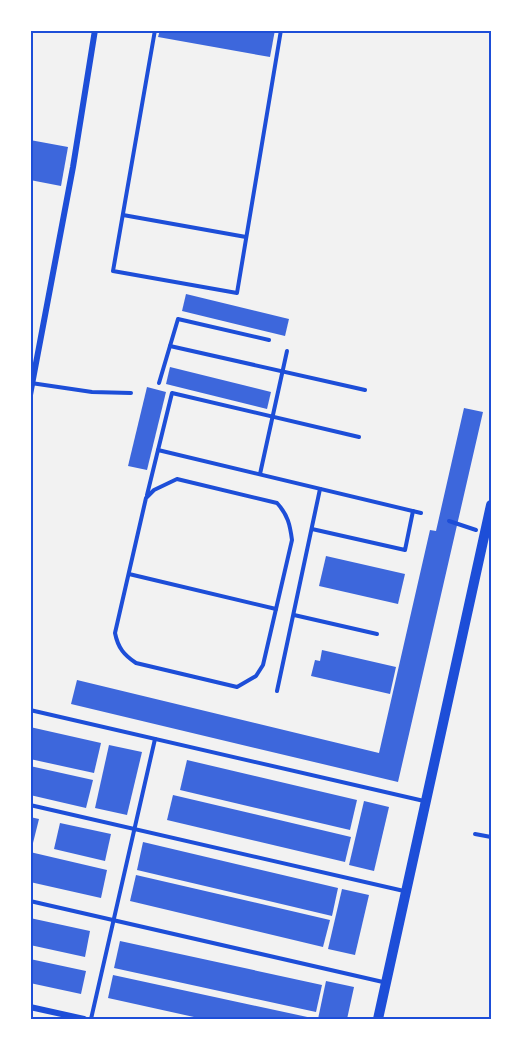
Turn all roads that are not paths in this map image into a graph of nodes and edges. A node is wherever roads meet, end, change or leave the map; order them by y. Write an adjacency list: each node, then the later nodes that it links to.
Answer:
1 (95, 30): 10 (street)
2 (155, 30): 4 (lane)
3 (281, 30): 5 (lane)
4 (123, 215): 5 (lane); 5 (lane)
5 (246, 237)
6 (269, 340): 7 (lane)
7 (170, 346): 9 (lane); 11 (lane)
8 (287, 351): 9 (lane)
9 (283, 372): 12 (lane); 15 (lane)
10 (31, 383): 13 (lane); 14 (street)
11 (159, 383)
12 (365, 390)
13 (131, 393)
14 (30, 395)
15 (273, 417): 16 (lane); 17 (lane); 18 (lane)
16 (359, 436)
17 (159, 450): 18 (lane); 20 (lane)
18 (260, 474): 19 (lane)
19 (321, 489): 22 (lane); 25 (lane)
20 (146, 498): 27 (lane); 28 (lane)
21 (491, 505): 26 (street)
22 (413, 511): 23 (lane); 25 (lane)
23 (421, 513)
24 (449, 521): 26 (lane)
25 (312, 530): 29 (lane)
26 (484, 532): 34 (street)
27 (129, 574): 28 (lane); 28 (lane)
28 (276, 609)
29 (294, 615): 30 (lane); 31 (lane)
30 (377, 634)
31 (277, 691)
32 (30, 710): 33 (lane)
33 (155, 739): 34 (lane); 36 (lane)
34 (425, 801): 39 (street)
35 (30, 805): 36 (lane)
36 (135, 829): 39 (lane); 41 (lane)
37 (476, 834): 38 (lane)
38 (491, 837)
39 (406, 891): 42 (street)
40 (30, 901): 41 (lane)
41 (114, 920): 42 (lane); 45 (lane)
42 (385, 983): 46 (street)
43 (30, 1007): 44 (street)
44 (84, 1019)
45 (92, 1019)
46 (378, 1019)

